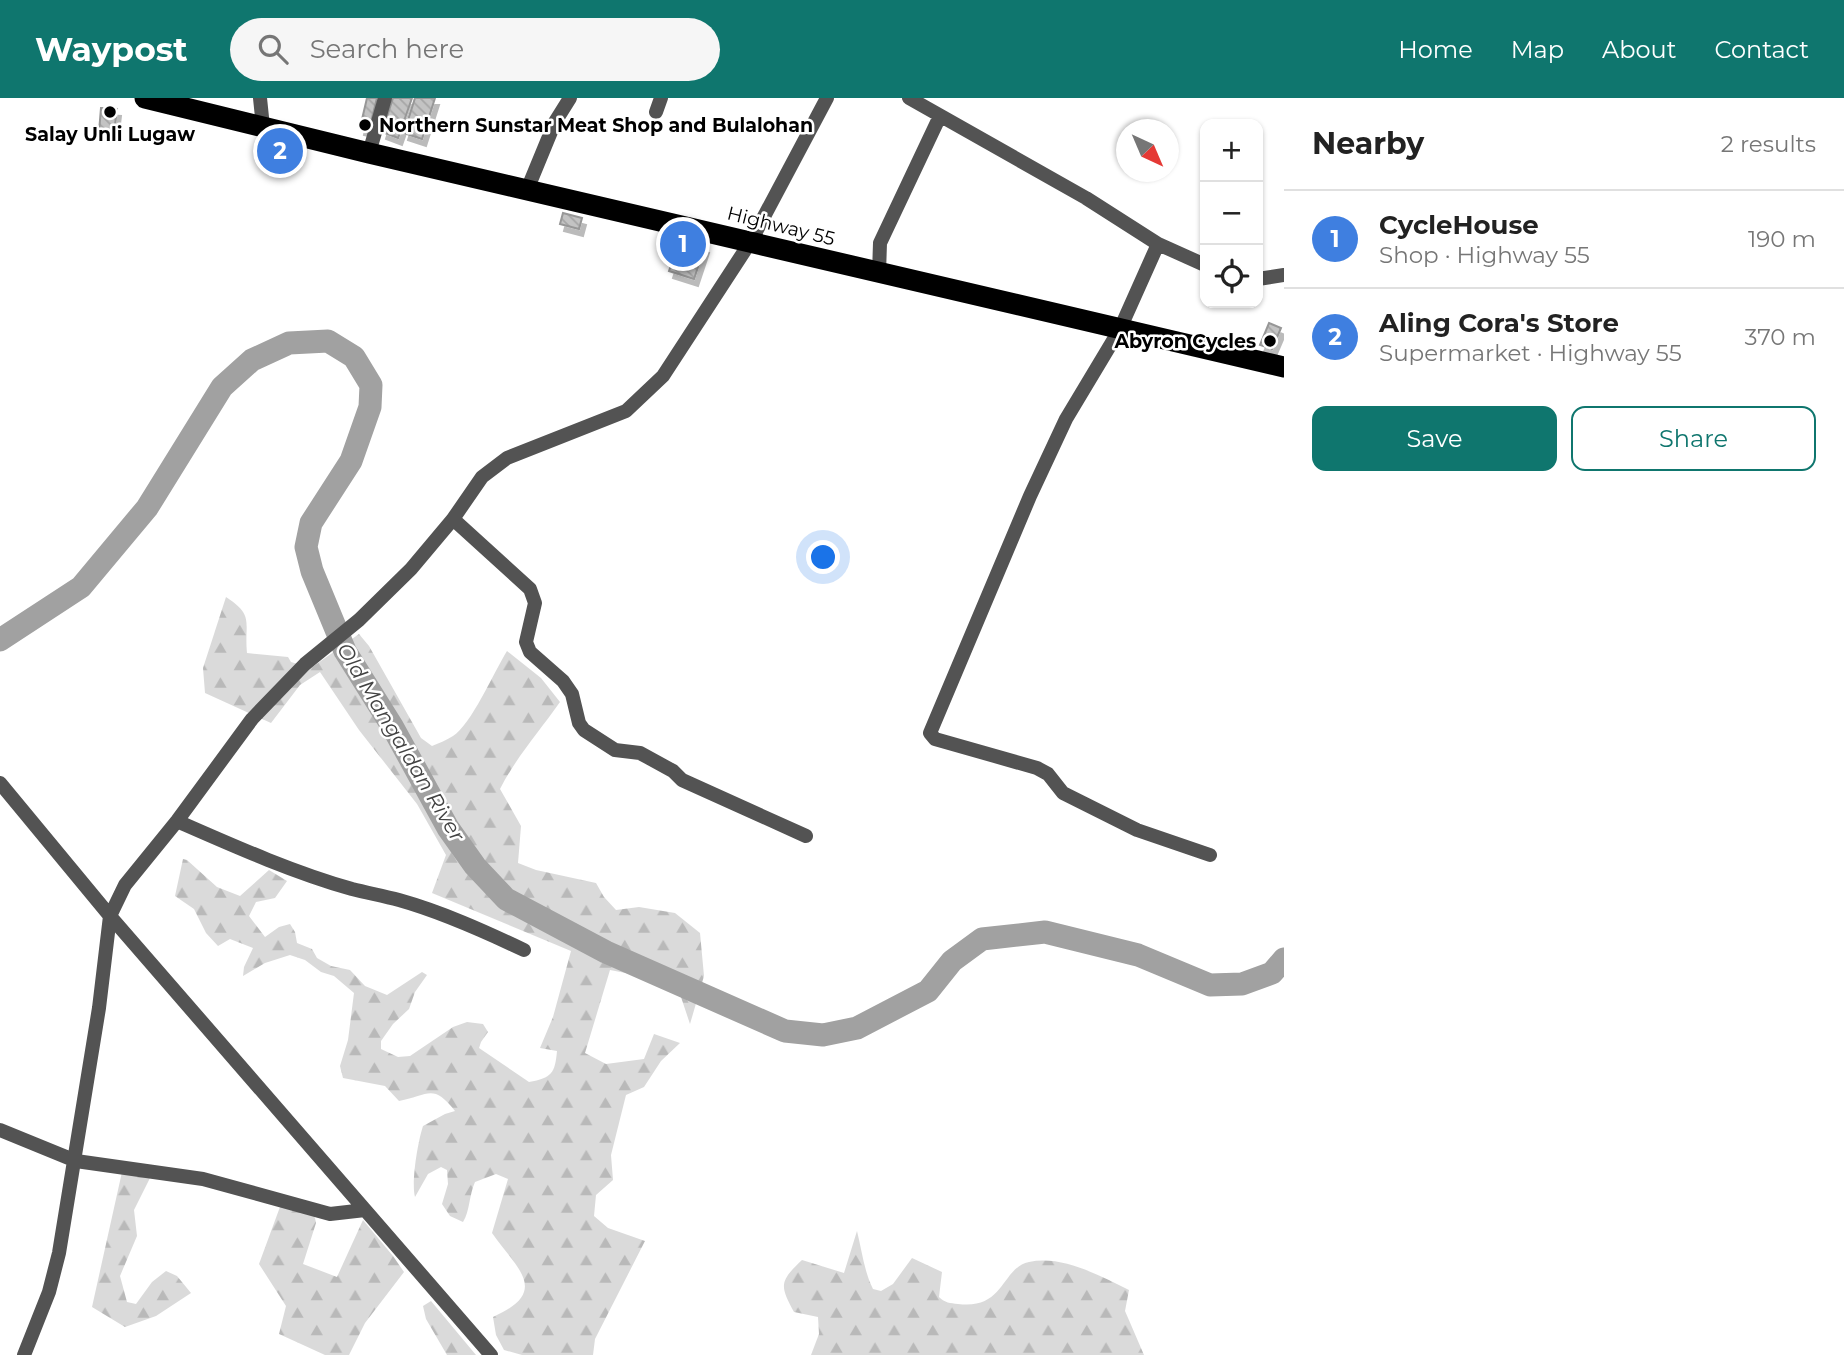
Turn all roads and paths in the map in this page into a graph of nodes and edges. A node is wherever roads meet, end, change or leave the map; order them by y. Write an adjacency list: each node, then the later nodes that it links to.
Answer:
1 (145, 98): 8 (highway, Highway 55)
2 (260, 98): 8 (street)
3 (384, 98): 9 (street)
4 (570, 98): 10 (street)
5 (827, 98): 11 (street)
6 (909, 98): 7 (street)
7 (940, 116): 12 (street); 14 (street)
8 (263, 127): 9 (highway, Highway 55)
9 (369, 153): 10 (highway, Highway 55)
10 (527, 190): 11 (highway, Highway 55)
11 (751, 241): 14 (highway, Highway 55); 19 (street)
12 (1158, 244): 13 (street); 17 (street)
13 (1200, 263)
14 (879, 273): 17 (highway, Highway 55)
15 (1284, 275): 16 (street)
16 (1263, 278)
17 (1120, 329): 18 (highway, Highway 55); 23 (street)
18 (1284, 367)
19 (453, 519): 21 (street); 22 (street)
20 (0, 783): 24 (street)
21 (177, 821): 24 (street); 25 (street)
22 (806, 836)
23 (1210, 855)
24 (110, 916): 27 (street); 28 (street)
25 (524, 950)
26 (0, 1130): 27 (street)
27 (76, 1161): 28 (street); 29 (street)
28 (365, 1210): 30 (street)
29 (24, 1355)
30 (491, 1355)

